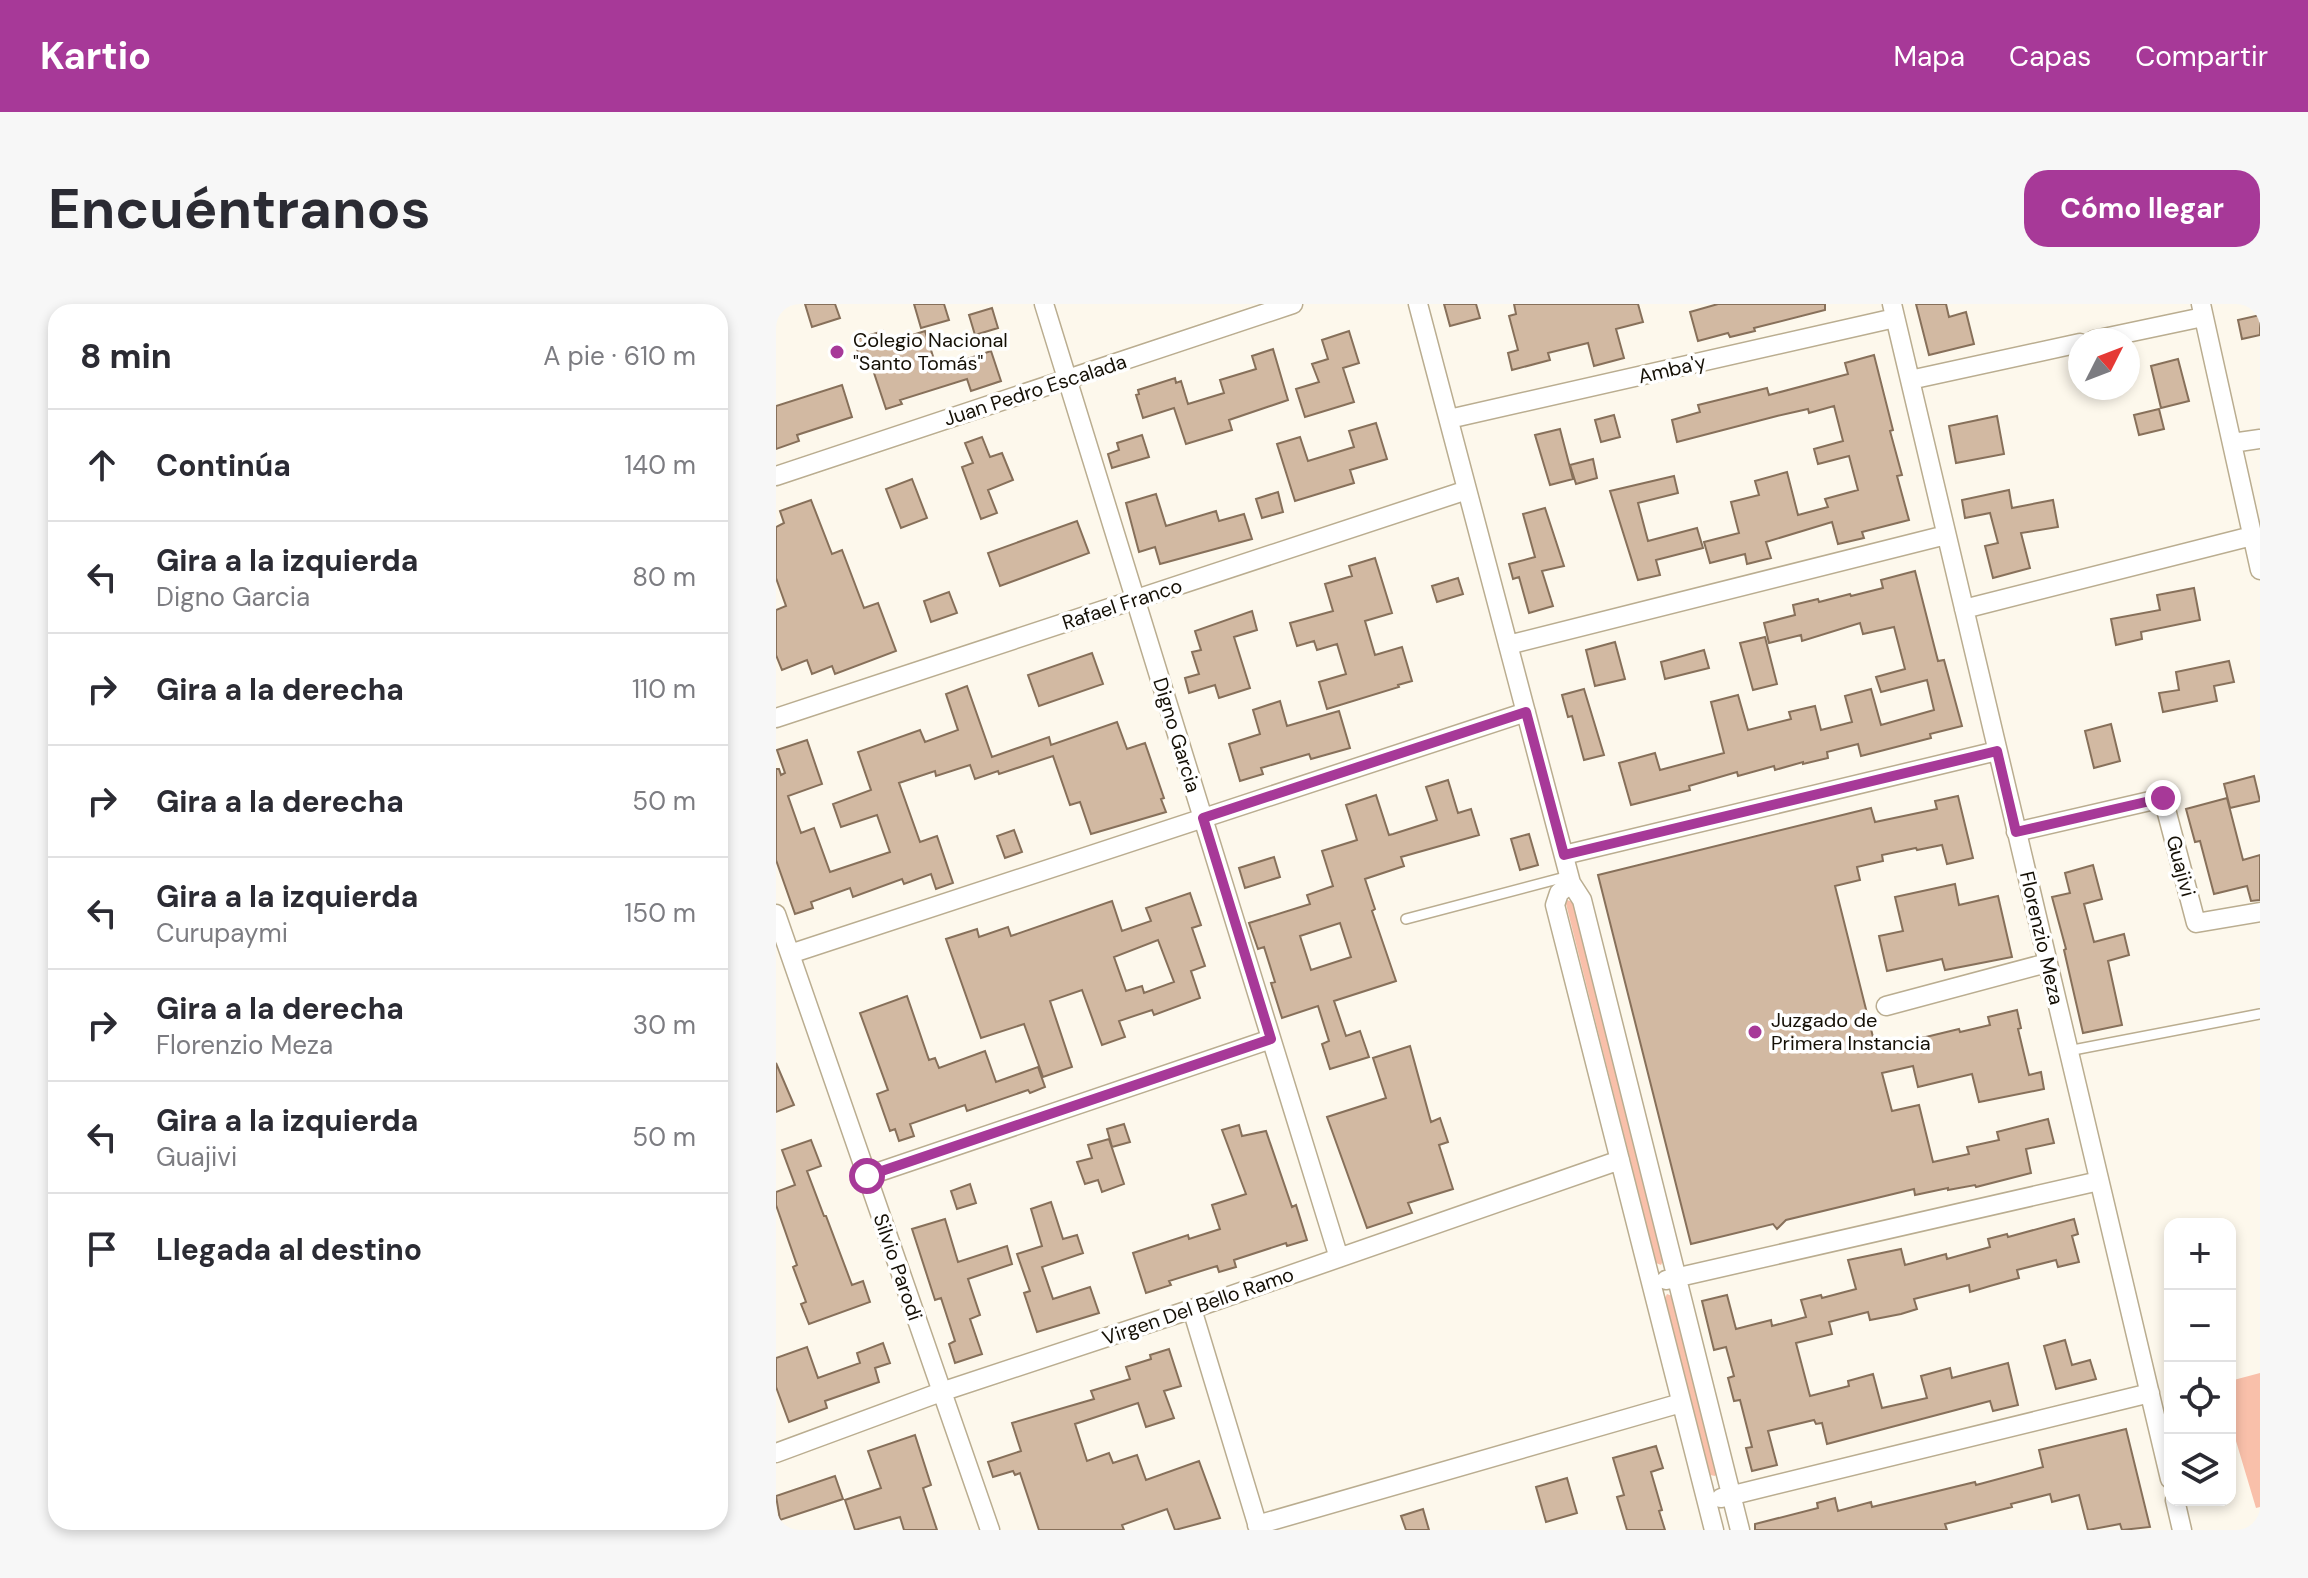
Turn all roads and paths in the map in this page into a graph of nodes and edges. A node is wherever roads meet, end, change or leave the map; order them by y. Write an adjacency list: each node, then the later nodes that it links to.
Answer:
1 (1044, 304): 8 (street, Digno Garcia)
2 (1293, 304): 8 (street, Juan Pedro Escalada)
3 (1418, 304): 10 (street)
4 (2202, 310): 6 (street); 12 (street)
5 (1894, 311): 9 (street, Florenzio Meza); 10 (street, Amba'y)
6 (2137, 328)
7 (2068, 346): 9 (street)
8 (1067, 379): 13 (street, Juan Pedro Escalada); 18 (street, Digno Garcia)
9 (1910, 380): 15 (street, Florenzio Meza)
10 (1449, 419): 14 (street)
11 (2260, 439): 12 (street)
12 (2232, 443): 16 (street)
13 (776, 476)
14 (1467, 490): 18 (street, Rafael Franco); 20 (street)
15 (1946, 535): 19 (street, Florenzio Meza); 20 (street)
16 (2252, 536): 17 (street); 19 (street)
17 (2260, 570)
18 (1135, 599): 22 (street, Rafael Franco); 24 (street, Digno Garcia)
19 (1964, 609): 23 (street, Florenzio Meza)
20 (1508, 645): 21 (street)
21 (1526, 712): 24 (street); 26 (street)
22 (776, 718)
23 (1997, 751): 25 (street, Florenzio Meza); 26 (street)
24 (1203, 818): 31 (street); 35 (street, Digno Garcia)
25 (2016, 832): 28 (street, Guajivi); 32 (street, Florenzio Meza)
26 (1564, 855): 27 (street)
27 (1570, 880): 30 (lane); 37 (street); 41 (street)
28 (2260, 912)
29 (776, 914): 31 (street, Silvio Parodi)
30 (1406, 919)
31 (790, 954): 38 (street, Silvio Parodi)
32 (2047, 963): 33 (street); 36 (street, Florenzio Meza)
33 (1886, 1006)
34 (2260, 1014): 36 (lane)
35 (1271, 1039): 38 (street); 40 (street, Digno Garcia)
36 (2068, 1051): 39 (street, Florenzio Meza)
37 (1620, 1160): 40 (street, Virgen Del Bello Ramo); 42 (street)
38 (867, 1176): 44 (street, Silvio Parodi)
39 (2099, 1181): 41 (street); 45 (street, Florenzio Meza)
40 (1339, 1258): 43 (street, Virgen Del Bello Ramo)
41 (1677, 1278): 42 (street); 49 (street)
42 (1651, 1284): 46 (street)
43 (1192, 1309): 44 (street, Virgen Del Bello Ramo); 52 (street)
44 (941, 1392): 47 (street, Virgen Del Bello Ramo); 53 (street, Silvio Parodi)
45 (2150, 1393): 48 (street, Florenzio Meza); 49 (street)
46 (1681, 1403): 50 (street); 52 (street)
47 (776, 1453)
48 (2164, 1453)
49 (1732, 1496): 50 (street); 55 (street)
50 (1706, 1502): 54 (street)
51 (2176, 1506): 56 (street)
52 (1258, 1527)
53 (990, 1530)
54 (1714, 1530)
55 (1740, 1530)
56 (2182, 1530)

